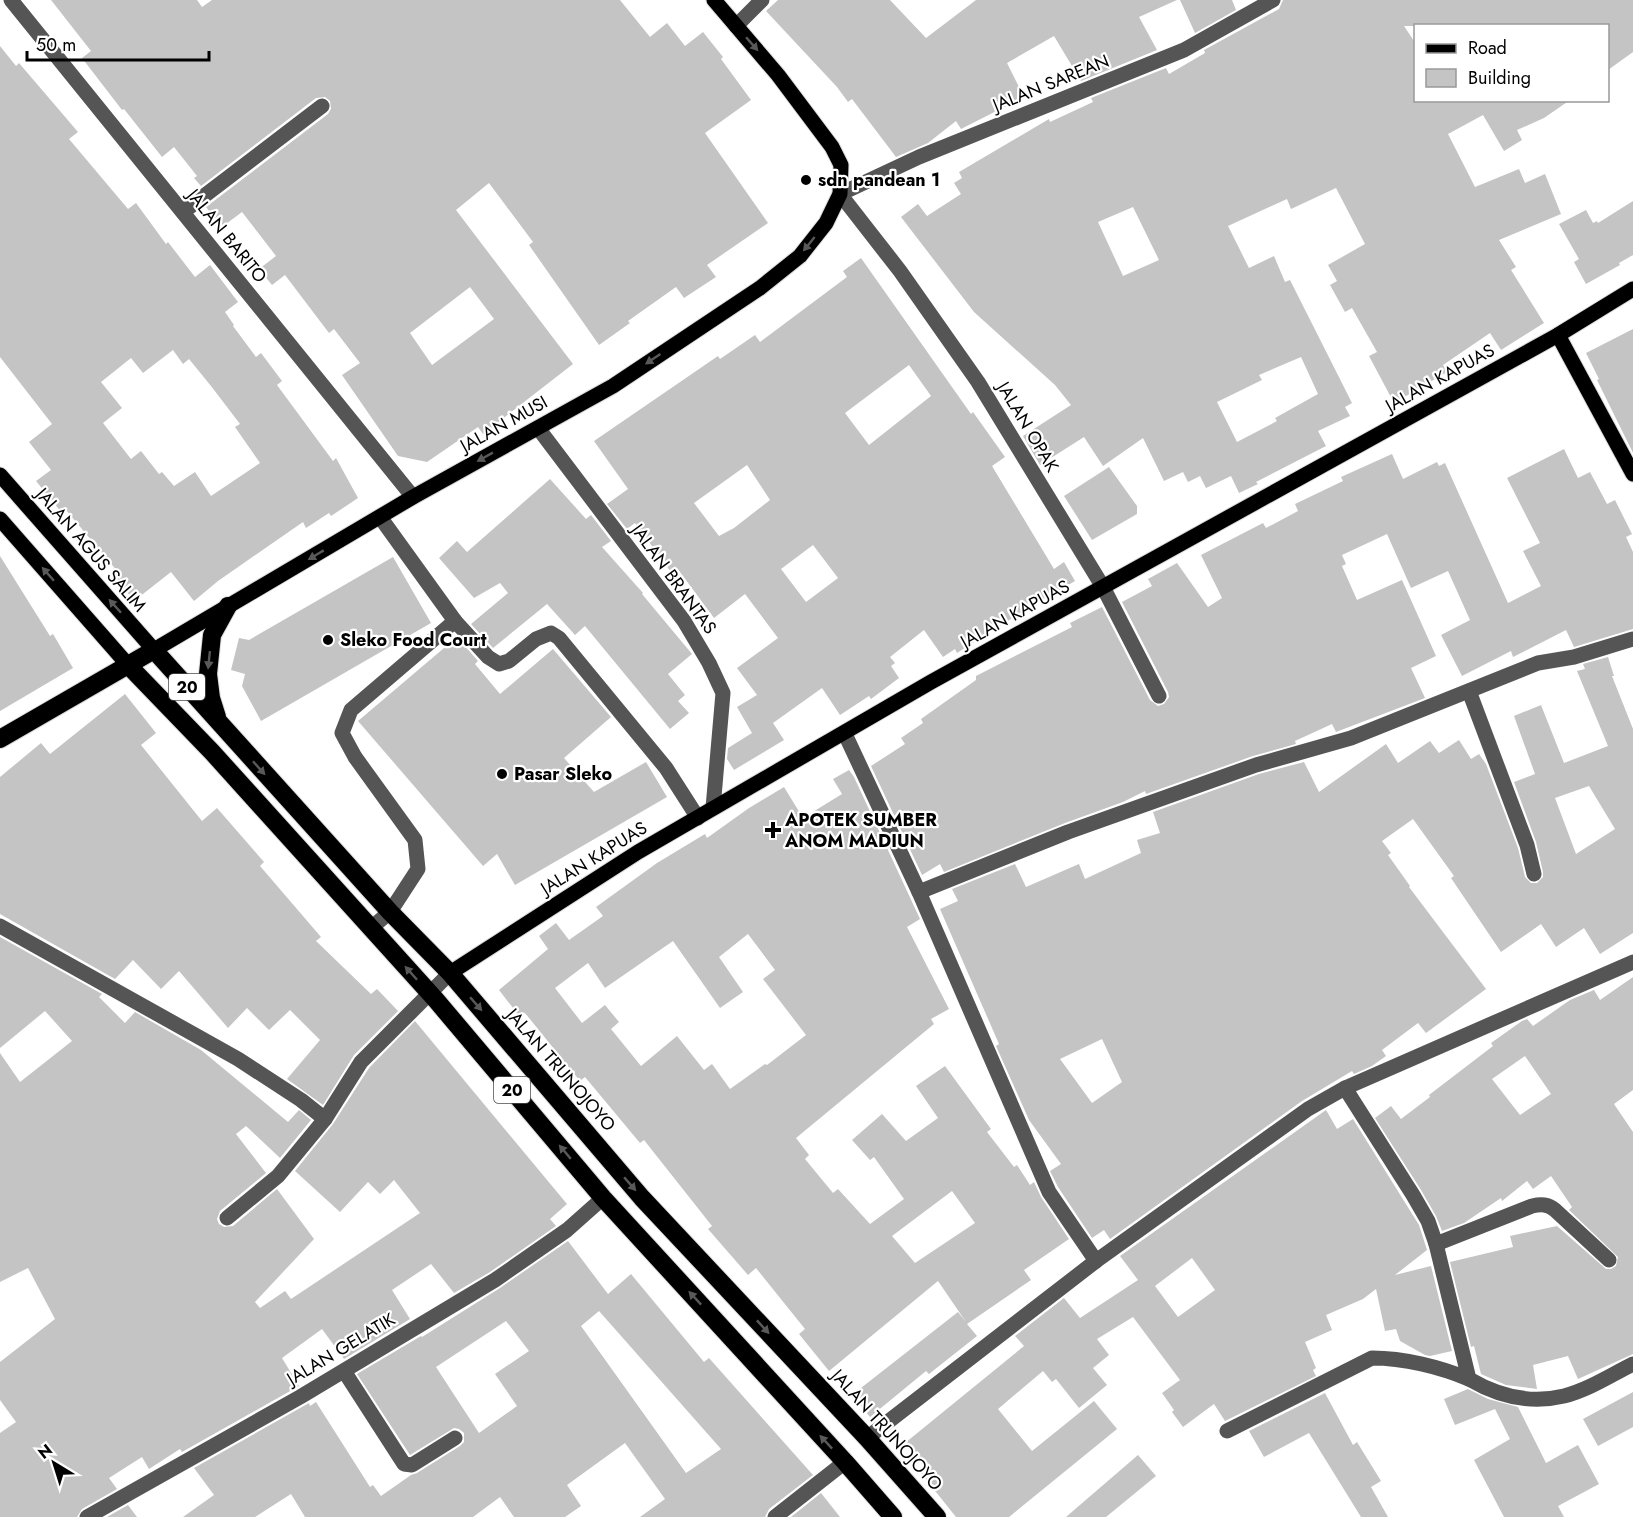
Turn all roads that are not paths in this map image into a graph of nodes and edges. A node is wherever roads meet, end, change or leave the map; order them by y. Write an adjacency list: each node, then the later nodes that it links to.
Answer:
1 (11, 0): 8 (street, JALAN BARITO)
2 (714, 0): 5 (main road)
3 (762, 0): 5 (street)
4 (1273, 0): 7 (street, JALAN SAREAN)
5 (736, 26): 7 (main road, one-way to 7)
6 (322, 106): 8 (street)
7 (840, 194): 11 (main road, JALAN MUSI, one-way to 11); 17 (street, JALAN OPAK)
8 (183, 212): 14 (street, JALAN BARITO)
9 (1633, 290): 10 (main road, JALAN KAPUAS)
10 (1558, 335): 12 (main road); 17 (main road, JALAN KAPUAS)
11 (538, 428): 14 (main road, JALAN MUSI, one-way to 14); 28 (street, JALAN BRANTAS)
12 (1633, 474)
13 (0, 475): 21 (main road, JALAN AGUS SALIM, one-way to 13)
14 (413, 497): 15 (main road, JALAN MUSI)
15 (380, 517): 18 (main road, JALAN MUSI, one-way to 18); 19 (street)
16 (0, 519): 22 (main road, one-way to 16)
17 (1103, 587): 24 (street, JALAN OPAK); 26 (main road, JALAN KAPUAS)
18 (228, 606): 21 (main road, JALAN MUSI); 25 (highway, one-way to 25)
19 (455, 621): 29 (street); 32 (street)
20 (1633, 639): 23 (street)
21 (154, 650): 22 (highway); 25 (highway, JALAN TRUNOJOYO / 20)
22 (128, 665): 27 (highway); 34 (highway, 20)
23 (1469, 692): 30 (street); 31 (street)
24 (1159, 696)
25 (220, 725): 32 (highway, JALAN TRUNOJOYO / 20, one-way to 32)
26 (845, 734): 28 (main road, JALAN KAPUAS); 31 (street)
27 (0, 739)
28 (713, 808): 29 (main road, JALAN KAPUAS)
29 (698, 818): 36 (main road, JALAN KAPUAS)
30 (1534, 874)
31 (919, 892): 44 (street)
32 (390, 912): 34 (street); 36 (highway, JALAN TRUNOJOYO / 20)
33 (0, 926): 39 (street)
34 (371, 928): 37 (highway, 20, one-way to 34)
35 (1633, 962): 38 (street)
36 (450, 973): 37 (street, JALAN KAPUAS); 50 (highway, JALAN TRUNOJOYO / 20, one-way to 50)
37 (429, 993): 39 (street, JALAN KAPUAS); 40 (highway, 20, one-way to 37)
38 (1346, 1088): 42 (street); 44 (street)
39 (326, 1119): 41 (street, JALAN KAPUAS)
40 (603, 1198): 46 (street, JALAN GELATIK); 51 (highway, 20, one-way to 40)
41 (227, 1218)
42 (1436, 1244): 43 (street); 47 (street)
43 (1609, 1260)
44 (1096, 1261): 50 (street)
45 (1633, 1364): 47 (street)
46 (344, 1371): 49 (street); 52 (street, JALAN GELATIK)
47 (1469, 1379): 48 (street)
48 (1227, 1431)
49 (455, 1438)
50 (867, 1438): 55 (highway, JALAN TRUNOJOYO / 20)
51 (845, 1462): 53 (street); 54 (highway, 20)
52 (87, 1517)
53 (775, 1517)
54 (893, 1517)
55 (937, 1517)

